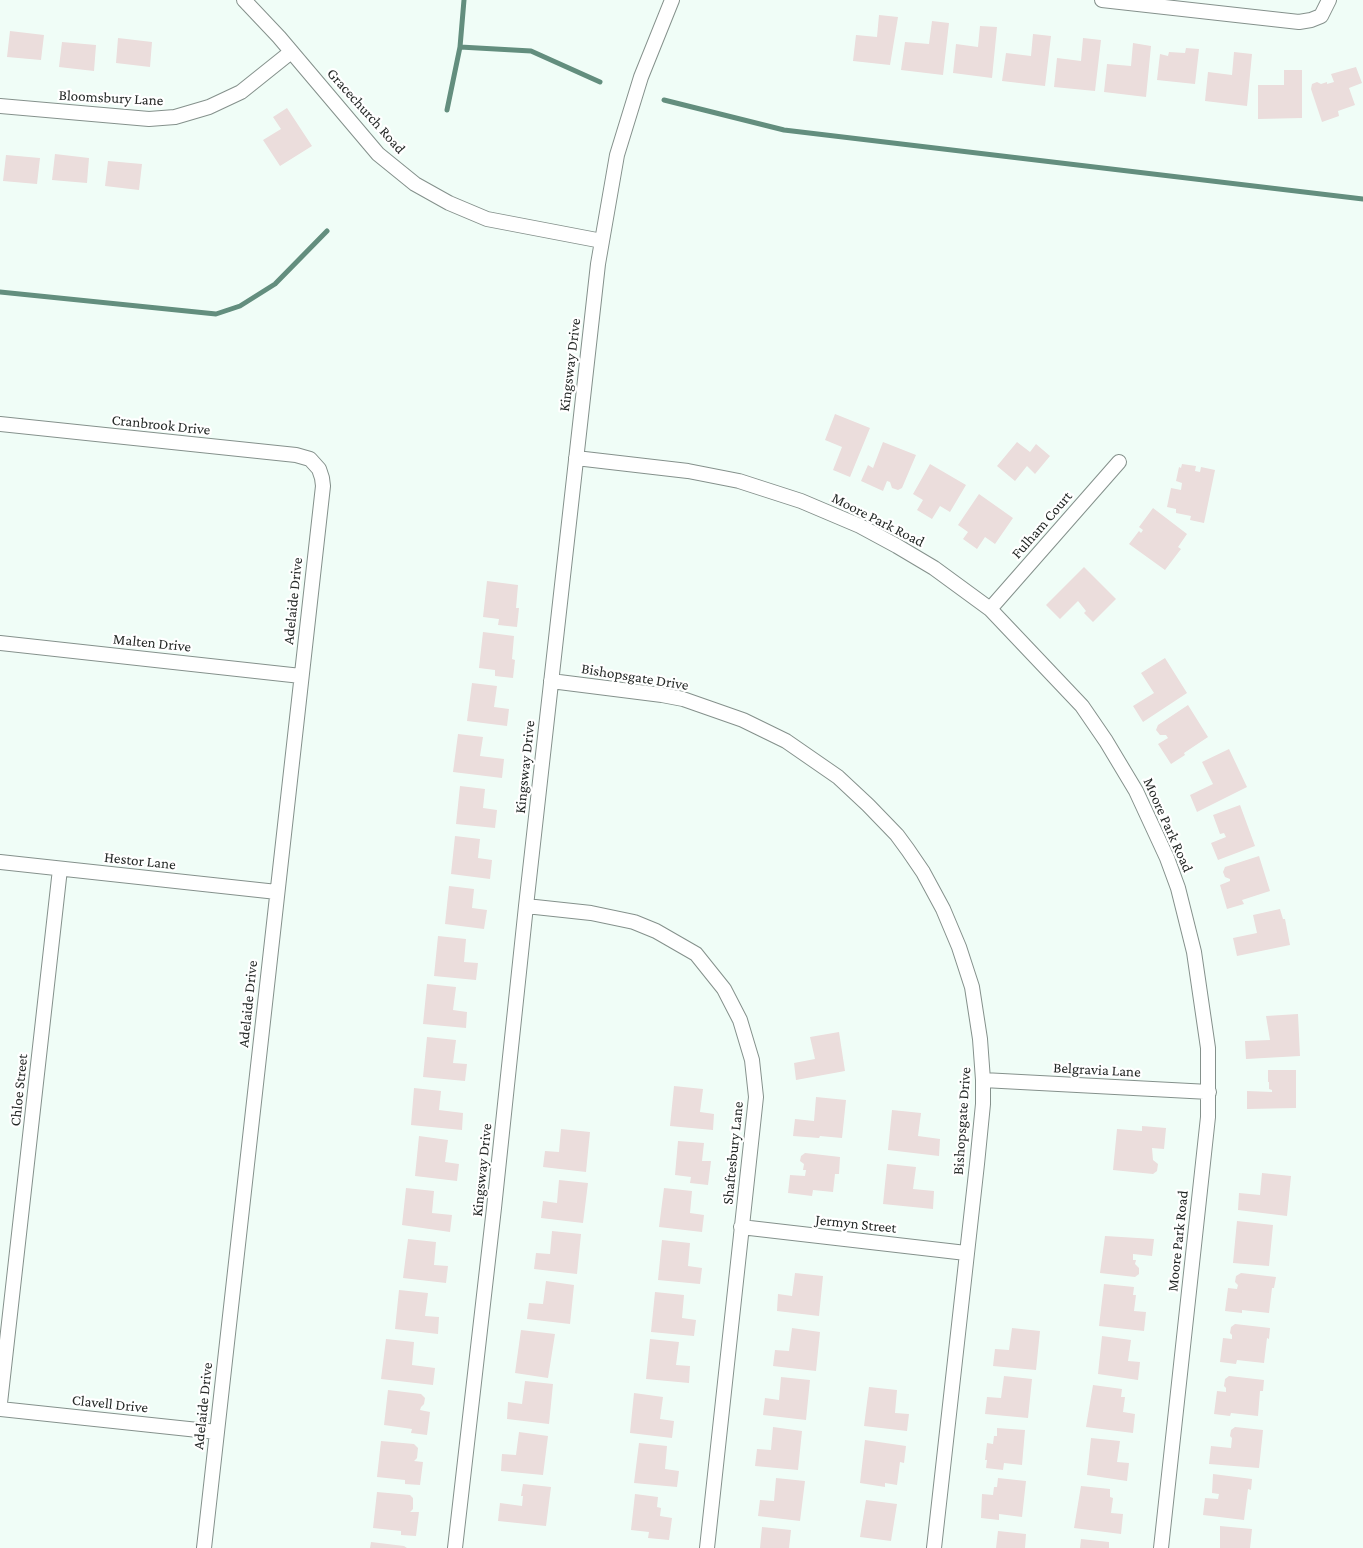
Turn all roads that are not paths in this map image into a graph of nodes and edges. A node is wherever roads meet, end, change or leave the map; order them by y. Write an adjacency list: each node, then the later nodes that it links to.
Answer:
1 (244, 0): 5 (street, Gracechurch Road)
2 (672, 0): 7 (street, Kingsway Drive)
3 (1102, 0): 4 (street)
4 (1329, 0)
5 (292, 52): 6 (street, Bloomsbury Lane); 7 (street, Gracechurch Road)
6 (0, 106)
7 (602, 241): 9 (street, Kingsway Drive)
8 (0, 424): 11 (street, Cranbrook Drive)
9 (576, 458): 12 (street, Moore Park Road); 15 (street, Kingsway Drive)
10 (1119, 462): 12 (street, Fulham Court)
11 (316, 464): 14 (street, Adelaide Drive)
12 (990, 609): 21 (street, Moore Park Road)
13 (0, 643): 14 (street, Malten Drive)
14 (301, 676): 18 (street, Adelaide Drive)
15 (551, 681): 19 (street, Kingsway Drive); 20 (street, Bishopsgate Drive)
16 (0, 862): 17 (street, Hestor Lane)
17 (60, 869): 18 (street, Hestor Lane); 24 (street, Chloe Street)
18 (277, 892): 26 (street, Adelaide Drive)
19 (526, 906): 22 (street, Shaftesbury Lane); 28 (street, Kingsway Drive)
20 (983, 1080): 21 (street, Belgravia Lane); 23 (street, Bishopsgate Drive)
21 (1208, 1092): 31 (street, Moore Park Road)
22 (742, 1227): 23 (street, Jermyn Street); 29 (street, Shaftesbury Lane)
23 (966, 1252): 30 (street, Bishopsgate Drive)
24 (0, 1403)
25 (0, 1409): 26 (street, Clavell Drive)
26 (217, 1432): 27 (street, Adelaide Drive)
27 (204, 1548)
28 (454, 1548)
29 (707, 1548)
30 (934, 1548)
31 (1161, 1548)

